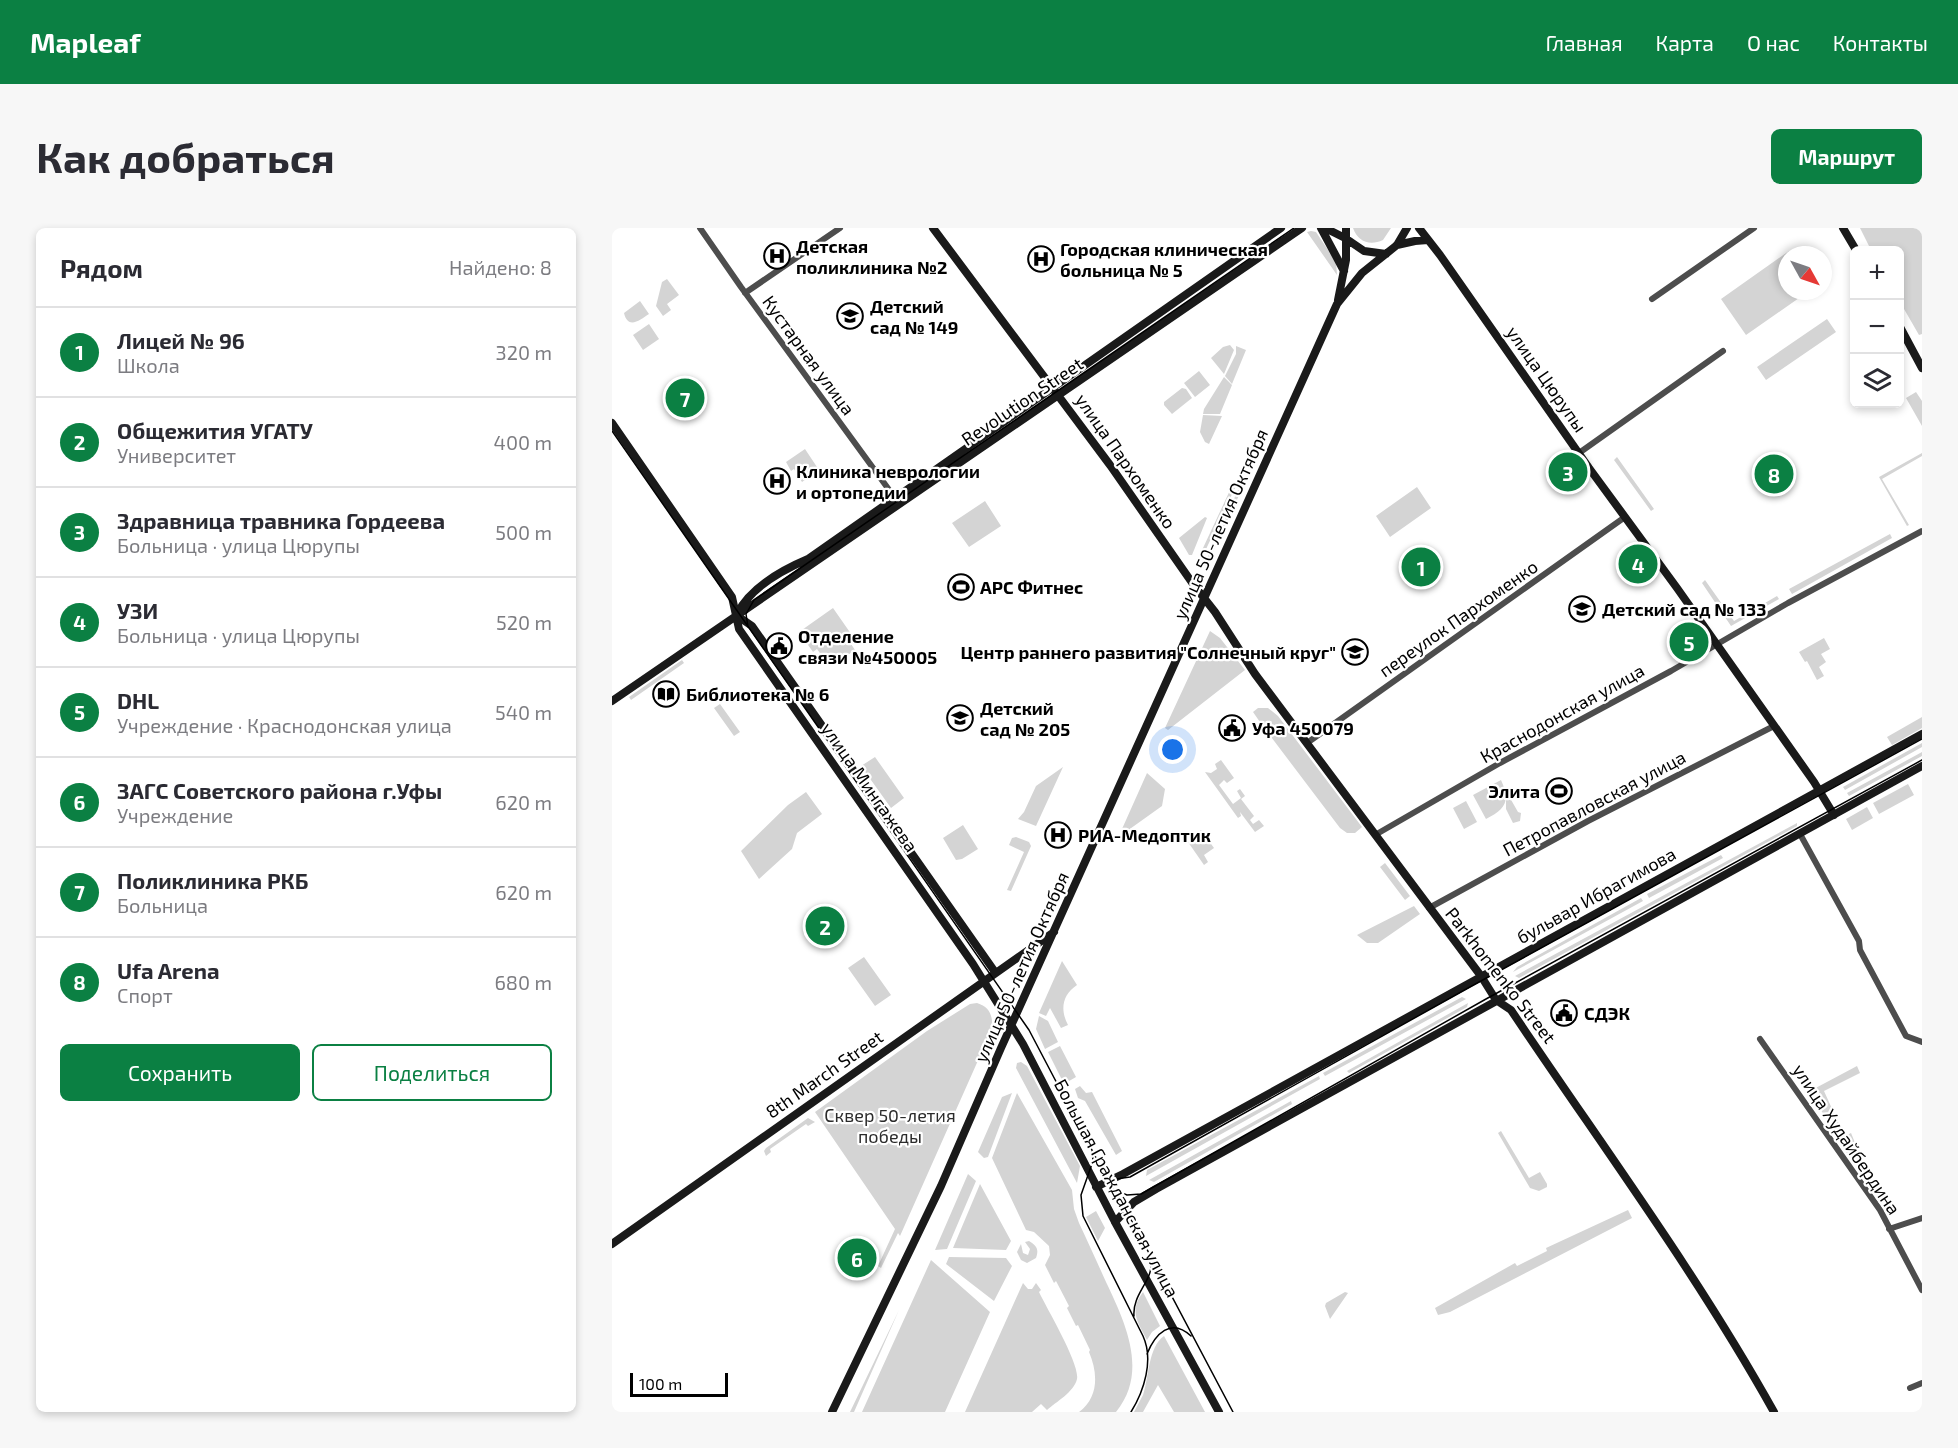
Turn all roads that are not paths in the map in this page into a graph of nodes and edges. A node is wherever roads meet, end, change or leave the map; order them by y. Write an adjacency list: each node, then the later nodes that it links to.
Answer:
1 (700, 228): 18 (street, Кустарная улица)
2 (840, 228): 18 (street)
3 (933, 228): 24 (main road, улица Пархоменко)
4 (1281, 228): 24 (main road)
5 (1302, 228): 25 (main road, Revolution Street)
6 (1323, 228): 12 (main road); 17 (main road)
7 (1344, 228): 12 (main road, улица 50-летия Октября)
8 (1407, 228): 14 (main road)
9 (1419, 228): 13 (main road, улица Цюрупы)
10 (1754, 228): 19 (street)
11 (1843, 228): 15 (main road)
12 (1345, 238): 16 (main road); 17 (main road, улица 50-летия Октября)
13 (1428, 240): 14 (main road); 27 (main road, улица Цюрупы)
14 (1397, 245): 16 (main road, улица 50-летия Октября)
15 (1854, 246)
16 (1386, 254): 20 (main road, улица 50-летия Октября)
17 (1344, 271): 20 (main road, улица 50-летия Октября)
18 (745, 293): 28 (street, Кустарная улица)
19 (1652, 299)
20 (1337, 304): 33 (main road, улица 50-летия Октября)
21 (1904, 336): 23 (main road)
22 (1723, 351): 27 (street)
23 (1922, 368)
24 (1053, 387): 25 (main road, улица Пархоменко); 28 (main road)
25 (1059, 396): 33 (main road, улица Пархоменко); 34 (main road, Revolution Street)
26 (612, 423): 31 (main road)
27 (1579, 453): 29 (main road, улица Цюрупы)
28 (895, 498): 32 (main road)
29 (1625, 517): 35 (main road, улица Цюрупы); 39 (street, переулок Пархоменко)
30 (1922, 531): 35 (street, Краснодонская улица)
31 (726, 587): 32 (main road); 34 (main road)
32 (750, 596): 34 (main road)
33 (1204, 599): 39 (main road, Parkhomenko Street); 46 (main road, улица 50-летия Октября)
34 (736, 614): 36 (main road, Revolution Street); 47 (main road); 49 (main road, улица Мингажева)
35 (1717, 644): 37 (main road, улица Цюрупы); 44 (street, Краснодонская улица)
36 (612, 701)
37 (1773, 726): 41 (main road, улица Цюрупы); 45 (street, Петропавловская улица)
38 (1922, 734): 41 (main road, бульвар Ибрагимова)
39 (1307, 743): 44 (main road, Parkhomenko Street)
40 (1922, 766): 42 (main road)
41 (1820, 791): 42 (main road, улица Цюрупы); 48 (main road, бульвар Ибрагимова)
42 (1834, 815): 43 (main road)
43 (1800, 834): 50 (main road); 53 (street)
44 (1375, 835): 45 (main road, Parkhomenko Street)
45 (1429, 908): 48 (main road, Parkhomenko Street)
46 (1054, 931): 47 (main road, 8th March Street); 51 (main road, улица 50-летия Октября)
47 (995, 972): 49 (main road, 8th March Street)
48 (1481, 976): 50 (main road, Parkhomenko Street); 54 (main road, бульвар Ибрагимова)
49 (983, 981): 51 (main road, Большая Гражданская улица); 58 (main road, 8th March Street)
50 (1496, 1000): 56 (main road); 64 (main road, Parkhomenko Street)
51 (1012, 1026): 54 (main road, Большая Гражданская улица); 62 (main road, улица 50-летия Октября)
52 (1760, 1039): 57 (street, улица Худайбердина)
53 (1922, 1042)
54 (1096, 1187): 56 (main road, Большая Гражданская улица)
55 (1922, 1218): 57 (street)
56 (1115, 1222): 63 (main road, Большая Гражданская улица)
57 (1889, 1229): 59 (street, улица Худайбердина)
58 (612, 1244)
59 (1922, 1290)
60 (1922, 1383): 61 (street)
61 (1910, 1388)
62 (833, 1410)
63 (1219, 1412)
64 (1774, 1412)

